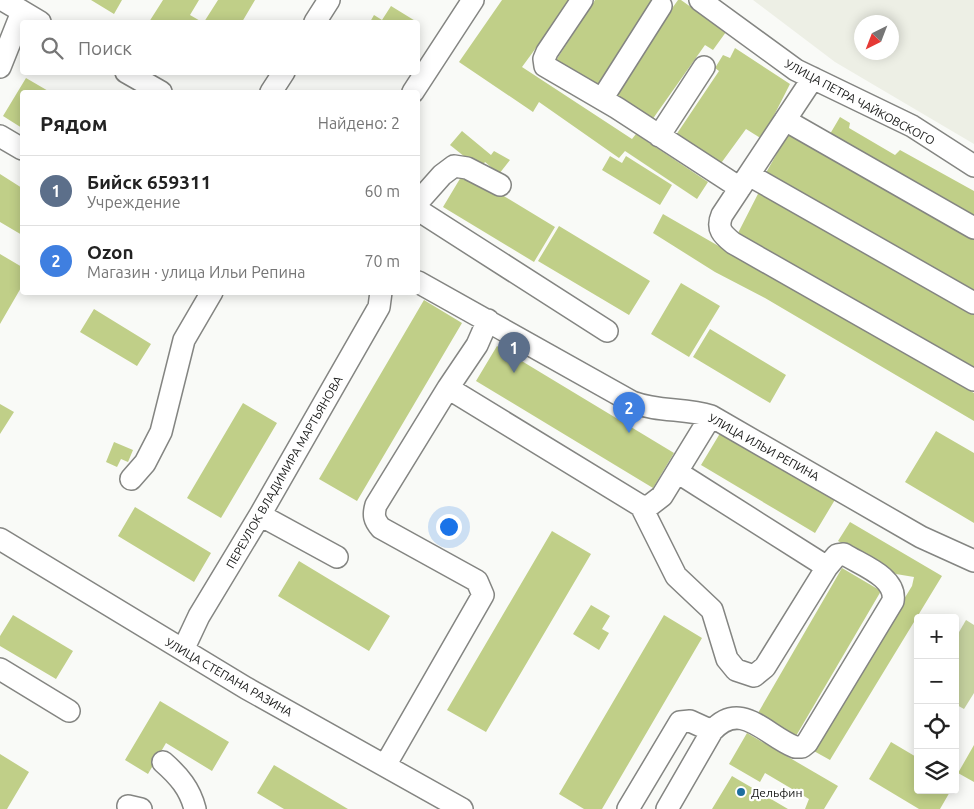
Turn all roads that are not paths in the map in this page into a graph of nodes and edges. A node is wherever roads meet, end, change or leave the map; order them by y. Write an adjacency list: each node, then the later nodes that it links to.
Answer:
1 (2, 0): 7 (street)
2 (329, 0): 8 (street)
3 (473, 0): 17 (street)
4 (582, 0): 18 (street)
5 (700, 0): 14 (street, УЛИЦА ПЕТРА ЧАЙКОВСКОГО)
6 (661, 6): 18 (street)
7 (31, 17)
8 (316, 20)
9 (20, 35): 10 (street)
10 (0, 67)
11 (704, 67): 21 (street)
12 (131, 75): 15 (street)
13 (282, 75): 16 (street)
14 (812, 78): 19 (street); 23 (street, УЛИЦА ПЕТРА ЧАЙКОВСКОГО)
15 (157, 90)
16 (272, 90)
17 (413, 90)
18 (602, 99): 21 (street)
19 (785, 120): 24 (street); 28 (street)
20 (0, 136): 22 (street)
21 (659, 136): 24 (street)
22 (20, 148)
23 (974, 166)
24 (744, 181): 32 (street); 35 (street)
25 (500, 186): 26 (street)
26 (420, 200)
27 (420, 211): 34 (street)
28 (974, 228)
29 (420, 283): 33 (street, УЛИЦА ИЛЬИ РЕПИНА)
30 (210, 295): 39 (street)
31 (381, 295): 41 (street, ПЕРЕУЛОК ВЛАДИМИРА МАРТЬЯНОВА)
32 (974, 303)
33 (488, 320): 36 (street); 37 (street, УЛИЦА ИЛЬИ РЕПИНА)
34 (607, 331)
35 (974, 380)
36 (448, 388): 40 (street); 51 (street)
37 (711, 416): 38 (street); 44 (street, УЛИЦА ИЛЬИ РЕПИНА)
38 (677, 472): 40 (street); 45 (street)
39 (131, 479)
40 (642, 506): 45 (street)
41 (260, 515): 43 (street); 46 (street, ПЕРЕУЛОК ВЛАДИМИРА МАРТЬЯНОВА)
42 (0, 539): 46 (street, УЛИЦА СТЕПАНА РАЗИНА)
43 (337, 557)
44 (974, 561)
45 (828, 567): 49 (street)
46 (183, 650): 51 (street, УЛИЦА СТЕПАНА РАЗИНА)
47 (0, 669): 48 (street)
48 (69, 710)
49 (712, 731): 54 (street); 55 (street)
50 (163, 762): 53 (street)
51 (386, 764): 52 (street, УЛИЦА СТЕПАНА РАЗИНА)
52 (452, 807)
53 (195, 809)
54 (628, 809)
55 (667, 809)

